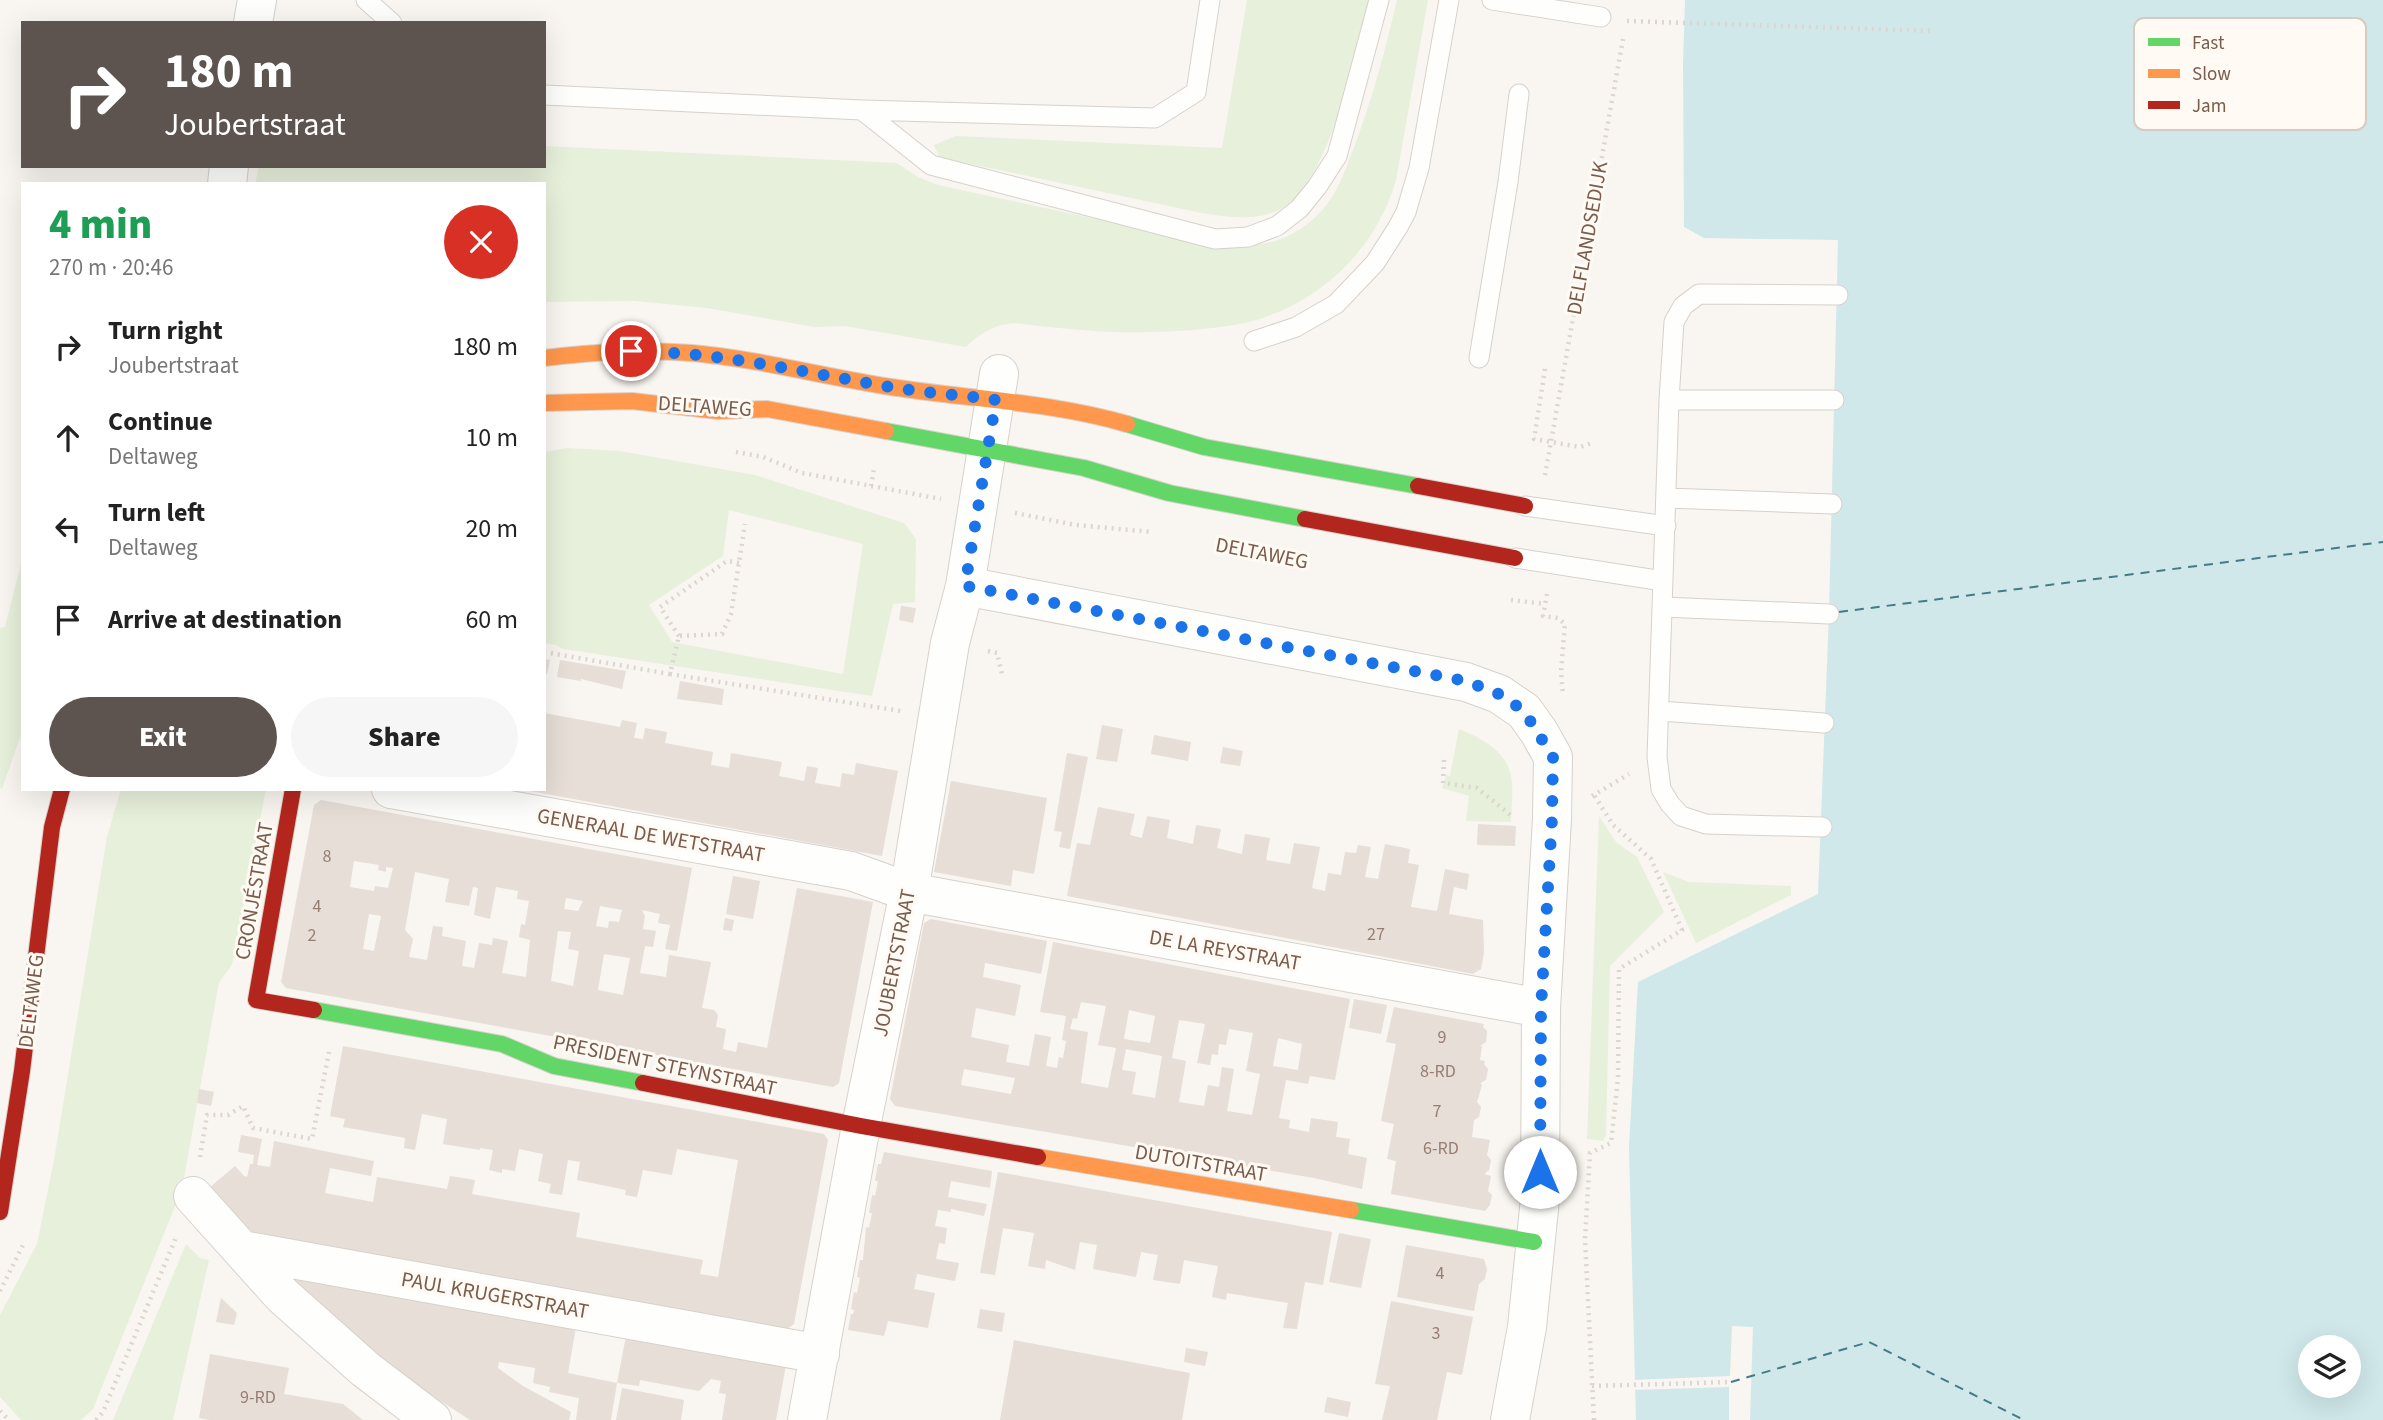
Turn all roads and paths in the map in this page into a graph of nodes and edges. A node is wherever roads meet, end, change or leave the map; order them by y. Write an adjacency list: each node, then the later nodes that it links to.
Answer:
1 (257, 0): 9 (street)
2 (366, 0): 10 (lane)
3 (1210, 0): 15 (lane)
4 (1379, 0): 15 (lane)
5 (1449, 0): 17 (lane)
6 (1492, 0): 8 (lane)
7 (1627, 10): 11 (path, DELFLANDSEDIJK)
8 (1601, 17)
9 (253, 21)
10 (390, 21)
11 (1626, 21): 12 (path); 25 (path, DELFLANDSEDIJK)
12 (1934, 31)
13 (1519, 94): 19 (lane)
14 (546, 95): 15 (lane)
15 (862, 110)
16 (1838, 295): 22 (lane)
17 (1254, 341)
18 (546, 358): 21 (main road)
19 (1479, 358)
20 (1545, 369): 25 (path)
21 (998, 387): 28 (street); 35 (main road)
22 (1669, 400): 23 (lane); 32 (lane)
23 (1834, 400)
24 (546, 403): 28 (main road, DELTAWEG)
25 (1550, 442): 26 (path); 30 (path, DELFLANDSEDIJK)
26 (1592, 443)
27 (726, 450): 31 (path, DELTAWEG)
28 (989, 450): 34 (street); 39 (main road, DELTAWEG)
29 (875, 466): 31 (path)
30 (1545, 477)
31 (872, 486): 34 (path, DELTAWEG)
32 (1667, 498): 33 (lane); 37 (lane)
33 (1832, 504)
34 (979, 505): 38 (path, DELTAWEG); 42 (street, JOUBERTSTRAAT)
35 (1525, 506): 37 (lane)
36 (745, 524): 40 (path)
37 (1666, 526): 41 (lane)
38 (1158, 533)
39 (1515, 558): 41 (lane)
40 (739, 563): 46 (path); 46 (path)
41 (1663, 581): 44 (lane)
42 (965, 586): 51 (street, JOUBERTSTRAAT); 60 (street)
43 (1510, 599): 49 (path)
44 (1662, 607): 45 (lane); 50 (lane)
45 (1829, 614)
46 (679, 636): 48 (path)
47 (546, 652): 48 (path)
48 (670, 674): 51 (path)
49 (1563, 695)
50 (1660, 711): 52 (lane); 53 (lane)
51 (938, 717): 62 (street, JOUBERTSTRAAT)
52 (1824, 723)
53 (1657, 757): 59 (path); 61 (lane)
54 (1444, 760): 60 (path)
55 (1590, 787): 59 (path)
56 (61, 791): 68 (main road, DELTAWEG)
57 (293, 791): 63 (main road, CRONJÉSTRAAT)
58 (402, 791): 62 (street, GENERAAL DE WETSTRAAT)
59 (1594, 795): 73 (path)
60 (1552, 819): 64 (street)
61 (1822, 827)
62 (909, 892): 64 (street, DE LA REYSTRAAT); 66 (street, JOUBERTSTRAAT)
63 (256, 1000): 65 (main road, PRESIDENT STEYNSTRAAT)
64 (1541, 1008): 69 (street)
65 (336, 1014): 66 (main road, PRESIDENT STEYNSTRAAT); 67 (path)
66 (861, 1126): 69 (main road, DUTOITSTRAAT); 71 (street, JOUBERTSTRAAT)
67 (193, 1196): 70 (street); 76 (path)
68 (0, 1212)
69 (1534, 1241): 79 (street)
70 (242, 1250): 71 (street, PAUL KRUGERSTRAAT); 77 (street)
71 (820, 1354): 78 (street, JOUBERTSTRAAT)
72 (1731, 1382): 73 (path)
73 (1592, 1386): 80 (path)
74 (0, 1411): 75 (path)
75 (9, 1420)
76 (96, 1420)
77 (432, 1420)
78 (807, 1420)
79 (1510, 1420)
80 (1594, 1420)

